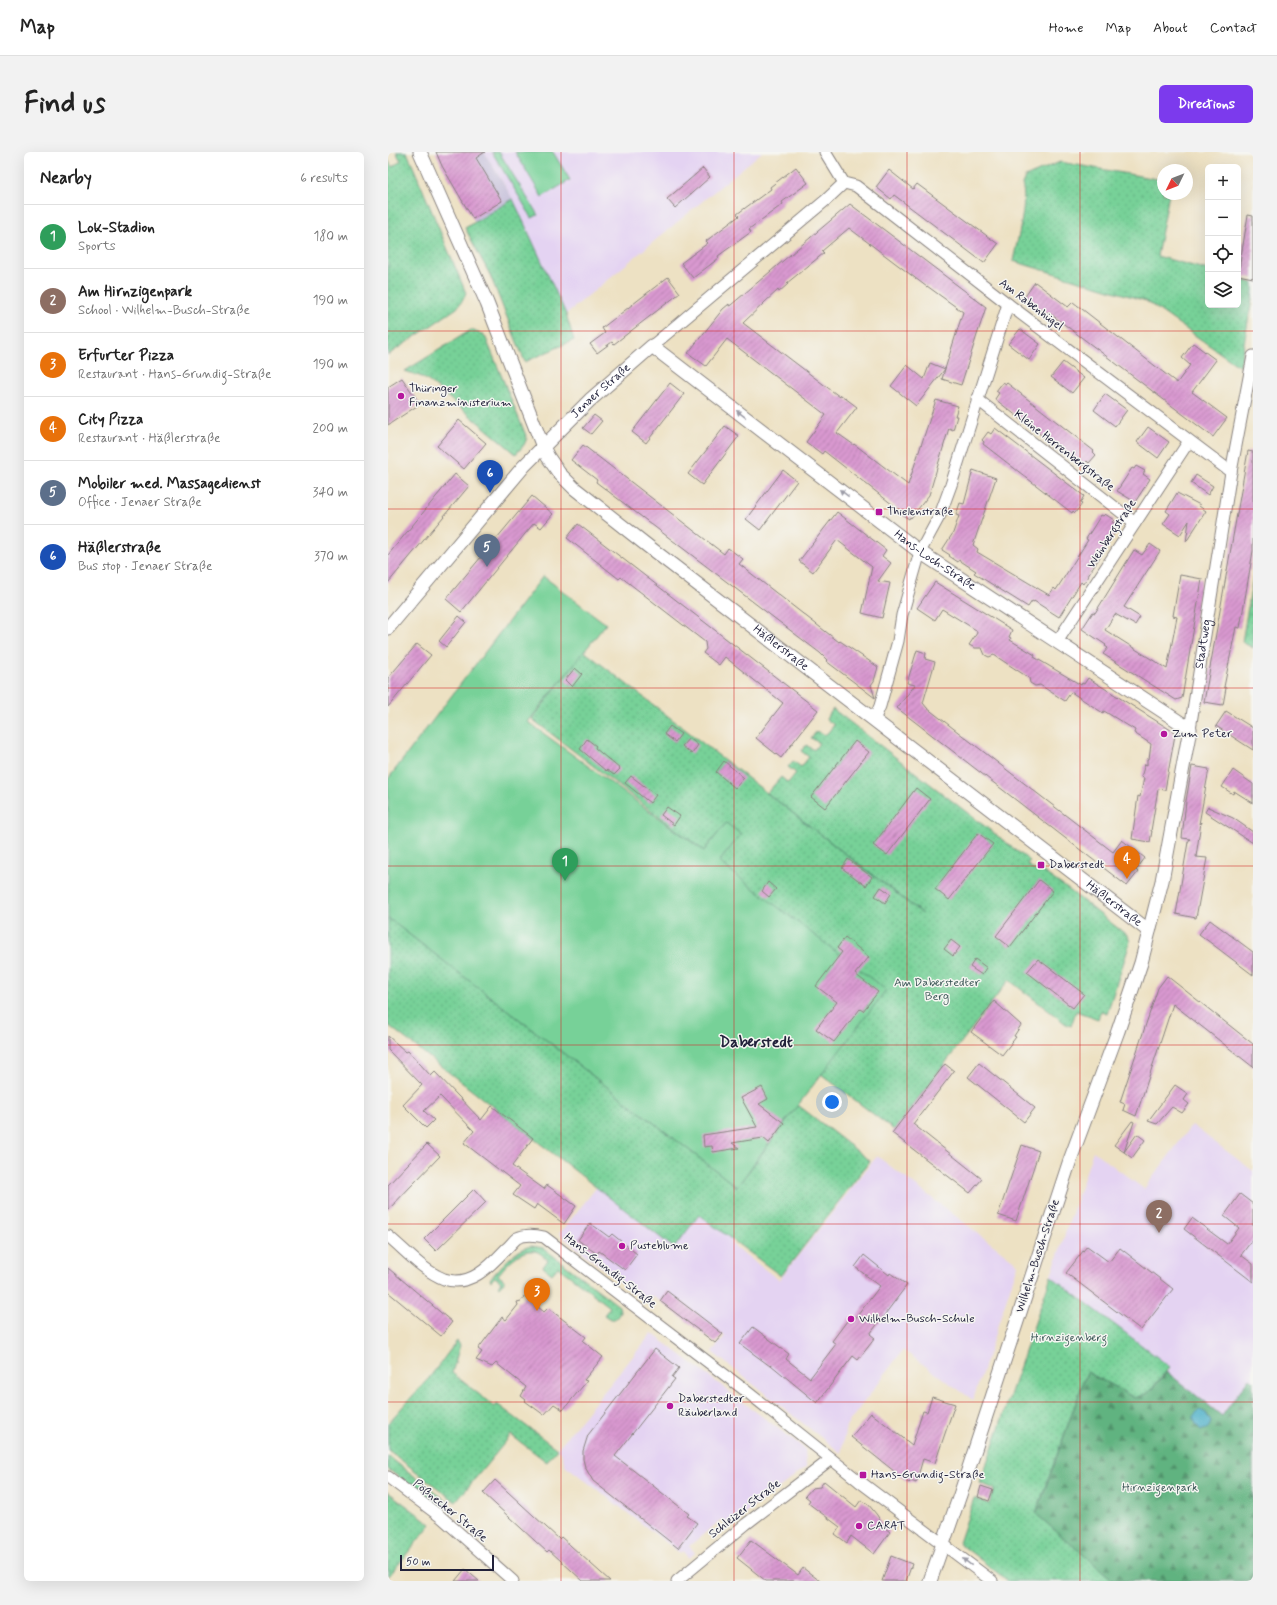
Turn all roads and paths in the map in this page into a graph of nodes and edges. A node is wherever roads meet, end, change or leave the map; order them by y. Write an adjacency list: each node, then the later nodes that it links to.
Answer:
1 (420, 152): 9 (street, Häßlerstraße)
2 (825, 152): 3 (street)
3 (844, 183): 4 (street, Am Rabenhügel); 5 (street, Jenaer Straße)
4 (1008, 304): 7 (street); 8 (street, Am Rabenhügel)
5 (652, 346): 9 (street, Jenaer Straße); 12 (street, Hans-Loch-Straße, one-way to 5)
6 (1253, 356): 10 (street, Stadtweg)
7 (977, 399): 11 (street, Kleine Herrenbergstraße); 12 (street)
8 (1189, 441): 10 (street, Am Rabenhügel); 11 (street, Weinbergstraße)
9 (543, 447): 13 (street, Jenaer Straße); 15 (street, Häßlerstraße)
10 (1231, 472): 16 (street, Stadtweg)
11 (1135, 523): 14 (street, Weinbergstraße)
12 (920, 552): 14 (street, Hans-Loch-Straße); 15 (street)
13 (388, 628)
14 (1057, 642): 16 (street, Hans-Loch-Straße)
15 (874, 720): 17 (street, Häßlerstraße)
16 (1190, 729): 17 (street, Stadtweg)
17 (1149, 931): 21 (street, Wilhelm-Busch-Straße)
18 (388, 1236): 19 (street, Hans-Grundig-Straße)
19 (831, 1459): 21 (street, Hans-Grundig-Straße); 23 (street, Schleizer Straße)
20 (388, 1477): 22 (street, Pößnecker Straße)
21 (942, 1543): 24 (street, Wilhelm-Busch-Straße); 25 (street, Hans-Grundig-Straße, one-way to 21)
22 (513, 1581)
23 (677, 1581)
24 (930, 1581)
25 (992, 1581)

